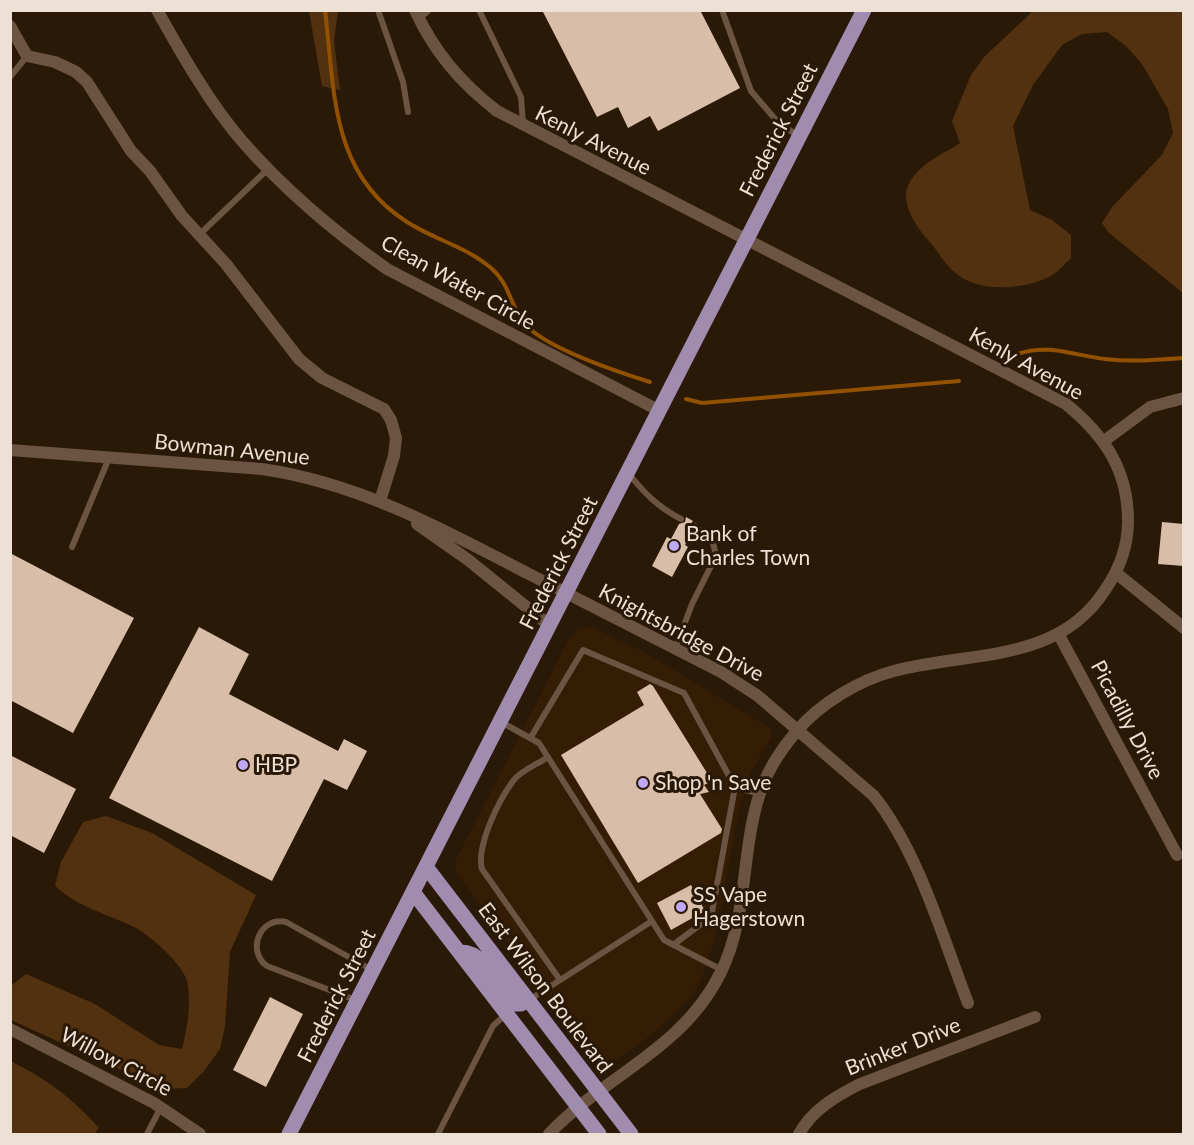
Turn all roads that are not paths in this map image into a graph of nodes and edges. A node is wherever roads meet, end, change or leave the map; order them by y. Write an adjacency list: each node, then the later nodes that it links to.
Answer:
1 (157, 10): 14 (street, Clean Water Circle)
2 (378, 10): 11 (lane)
3 (429, 10): 7 (lane)
4 (479, 10): 12 (lane)
5 (722, 10): 13 (lane)
6 (864, 10): 13 (main road, Frederick Street)
7 (417, 15): 12 (street, Kenly Avenue)
8 (10, 26): 9 (street)
9 (27, 56): 10 (lane); 15 (street)
10 (10, 77)
11 (408, 112)
12 (523, 127): 16 (street, Kenly Avenue)
13 (800, 137): 16 (main road, Frederick Street)
14 (268, 168): 15 (lane); 18 (street, Clean Water Circle)
15 (200, 234): 23 (street)
16 (745, 240): 18 (main road, Frederick Street); 19 (street, Kenly Avenue)
17 (1184, 398): 19 (street)
18 (660, 411): 22 (main road, Frederick Street)
19 (1104, 441): 27 (street, Kenly Avenue)
20 (10, 450): 21 (street, Bowman Avenue)
21 (109, 458): 23 (street, Bowman Avenue); 26 (lane)
22 (629, 474): 24 (lane); 28 (main road, Frederick Street)
23 (385, 503): 28 (street, Bowman Avenue); 29 (street)
24 (681, 519)
25 (695, 526): 32 (lane)
26 (72, 547)
27 (1116, 573): 30 (street); 31 (street, Kenly Avenue)
28 (568, 594): 29 (main road, Frederick Street); 32 (street, Knightsbridge Drive)
29 (550, 626): 33 (main road, Frederick Street)
30 (1184, 628)
31 (1059, 635): 34 (street, Kenly Avenue); 39 (street, Picadilly Drive)
32 (675, 649): 34 (street, Knightsbridge Drive)
33 (501, 722): 35 (lane); 40 (main road, Frederick Street)
34 (798, 729): 38 (street, Kenly Avenue); 50 (street, Knightsbridge Drive)
35 (531, 737): 36 (lane); 37 (lane)
36 (548, 757): 42 (lane); 47 (lane)
37 (735, 787): 38 (lane); 43 (lane)
38 (760, 794): 46 (street, Kenly Avenue)
39 (1177, 855)
40 (426, 868): 41 (main road, Frederick Street); 49 (main road, East Wilson Boulevard)
41 (413, 892): 44 (main road); 45 (main road, Frederick Street)
42 (652, 921): 43 (lane); 47 (lane)
43 (673, 945): 46 (lane)
44 (459, 952): 49 (main road); 51 (main road)
45 (373, 970): 48 (main road, Frederick Street); 48 (lane)
46 (722, 971): 54 (street, Kenly Avenue)
47 (560, 980): 49 (lane)
48 (358, 1000): 59 (main road, Frederick Street)
49 (528, 1000): 54 (main road, East Wilson Boulevard)
50 (968, 1003)
51 (506, 1013): 56 (main road); 60 (lane)
52 (1035, 1017): 64 (street, Brinker Drive)
53 (10, 1029): 55 (street, Willow Circle)
54 (600, 1094): 56 (street, Kenly Avenue); 63 (main road, East Wilson Boulevard)
55 (161, 1107): 57 (lane); 58 (street, Willow Circle)
56 (579, 1108): 61 (street, Kenly Avenue); 62 (main road)
57 (147, 1134)
58 (200, 1134)
59 (289, 1134)
60 (438, 1134)
61 (549, 1134)
62 (599, 1134)
63 (631, 1134)
64 (799, 1134)

